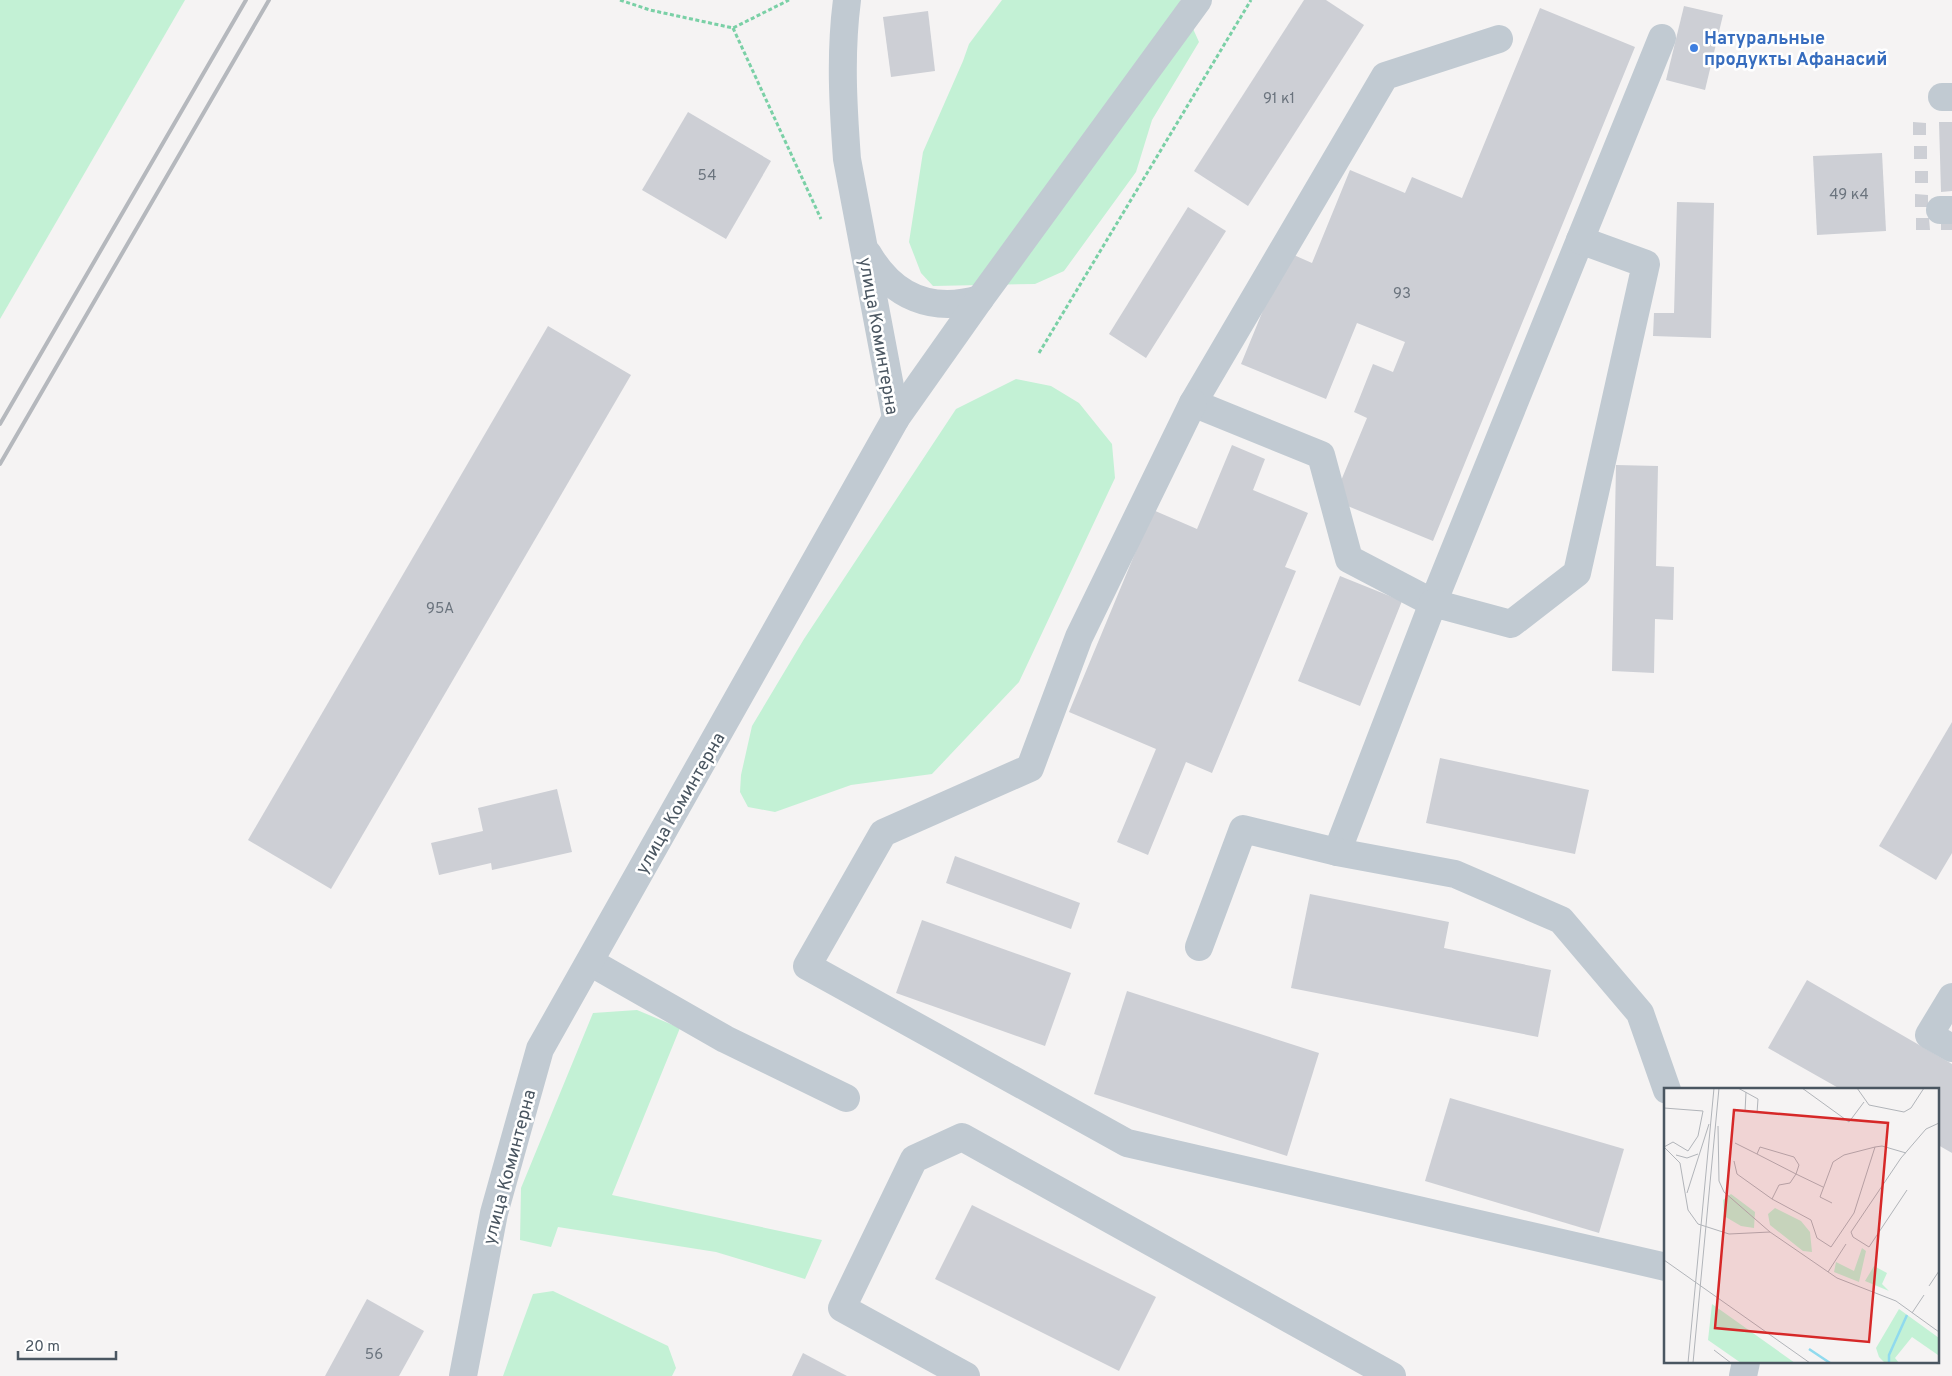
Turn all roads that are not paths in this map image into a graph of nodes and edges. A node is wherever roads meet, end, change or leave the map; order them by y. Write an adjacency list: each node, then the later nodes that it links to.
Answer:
1 (847, 0): 6 (street, улица Коминтерна)
2 (1198, 0): 7 (street)
3 (1662, 38): 5 (street)
4 (1499, 39): 8 (street)
5 (1580, 240): 10 (street); 10 (street)
6 (863, 243): 7 (street, улица Коминтерна); 9 (street, улица Коминтерна)
7 (980, 299): 9 (street)
8 (1193, 403): 10 (street); 18 (street)
9 (896, 418): 13 (street, улица Коминтерна)
10 (1433, 603): 11 (street)
11 (1337, 852): 12 (street); 16 (street)
12 (1199, 947)
13 (590, 962): 17 (street); 19 (street, улица Коминтерна)
14 (1952, 997): 15 (street)
15 (1952, 1048)
16 (1666, 1088)
17 (846, 1098)
18 (1664, 1267)
19 (463, 1376)
20 (966, 1376): 21 (street)
21 (1392, 1376)

